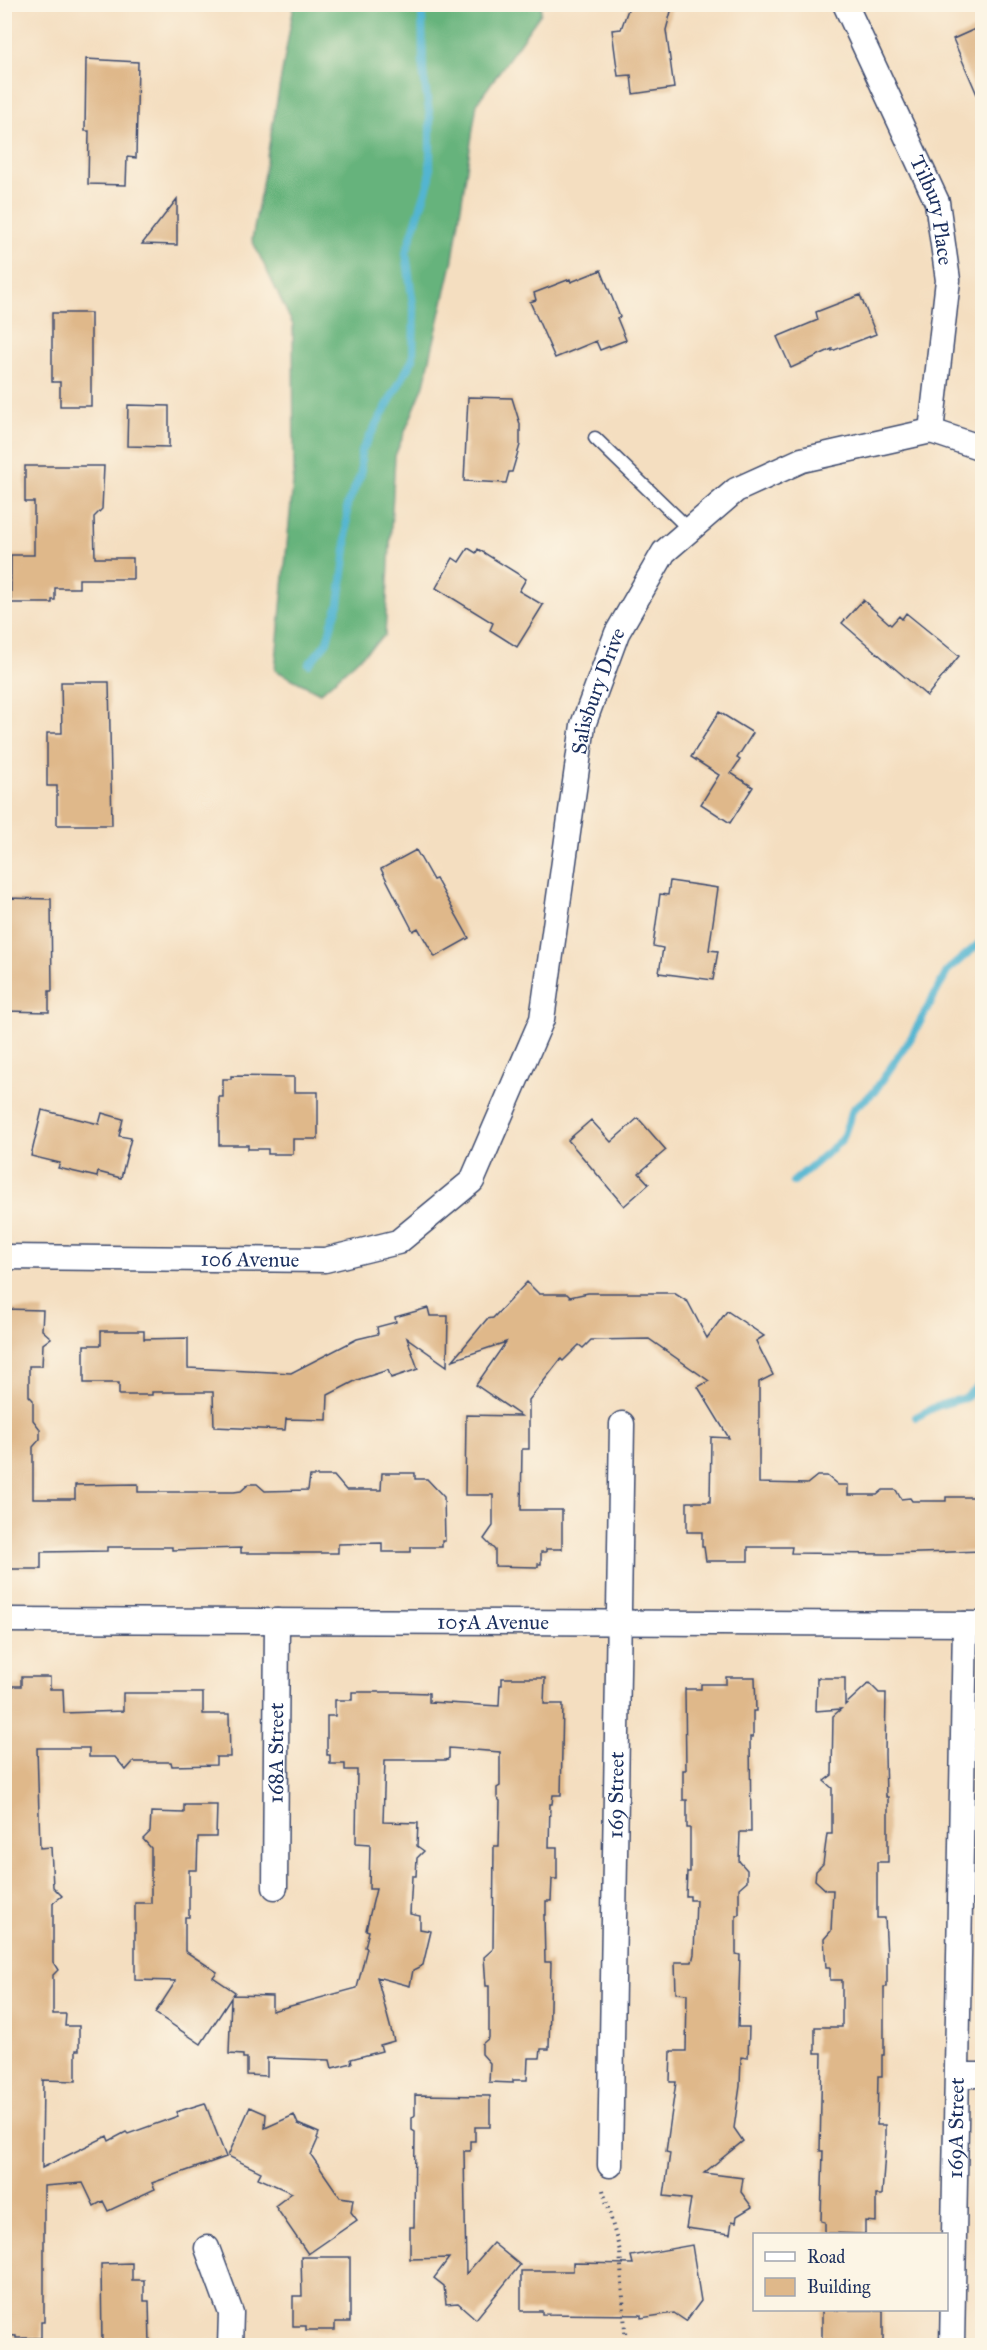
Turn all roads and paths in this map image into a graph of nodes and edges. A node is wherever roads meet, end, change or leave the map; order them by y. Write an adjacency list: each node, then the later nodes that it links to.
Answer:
1 (845, 4): 2 (street, Tilbury Place)
2 (931, 431): 4 (street); 5 (street, Salisbury Drive)
3 (595, 438): 5 (lane)
4 (982, 448)
5 (690, 530): 6 (street, Salisbury Drive)
6 (472, 1181): 7 (street, 106 Avenue)
7 (4, 1257)
8 (622, 1424): 11 (street, 169 Street)
9 (4, 1620): 10 (street, 105A Avenue)
10 (277, 1621): 11 (street, 105A Avenue); 13 (street, 168A Street)
11 (619, 1622): 12 (street, 105A Avenue); 16 (street, 169 Street)
12 (974, 1623): 14 (street, 169A Street)
13 (275, 1887)
14 (957, 2075): 15 (street); 20 (street, 169A Street)
15 (982, 2075)
16 (610, 2165): 19 (path)
17 (207, 2248): 18 (street)
18 (230, 2346)
19 (626, 2346)
20 (952, 2346)

